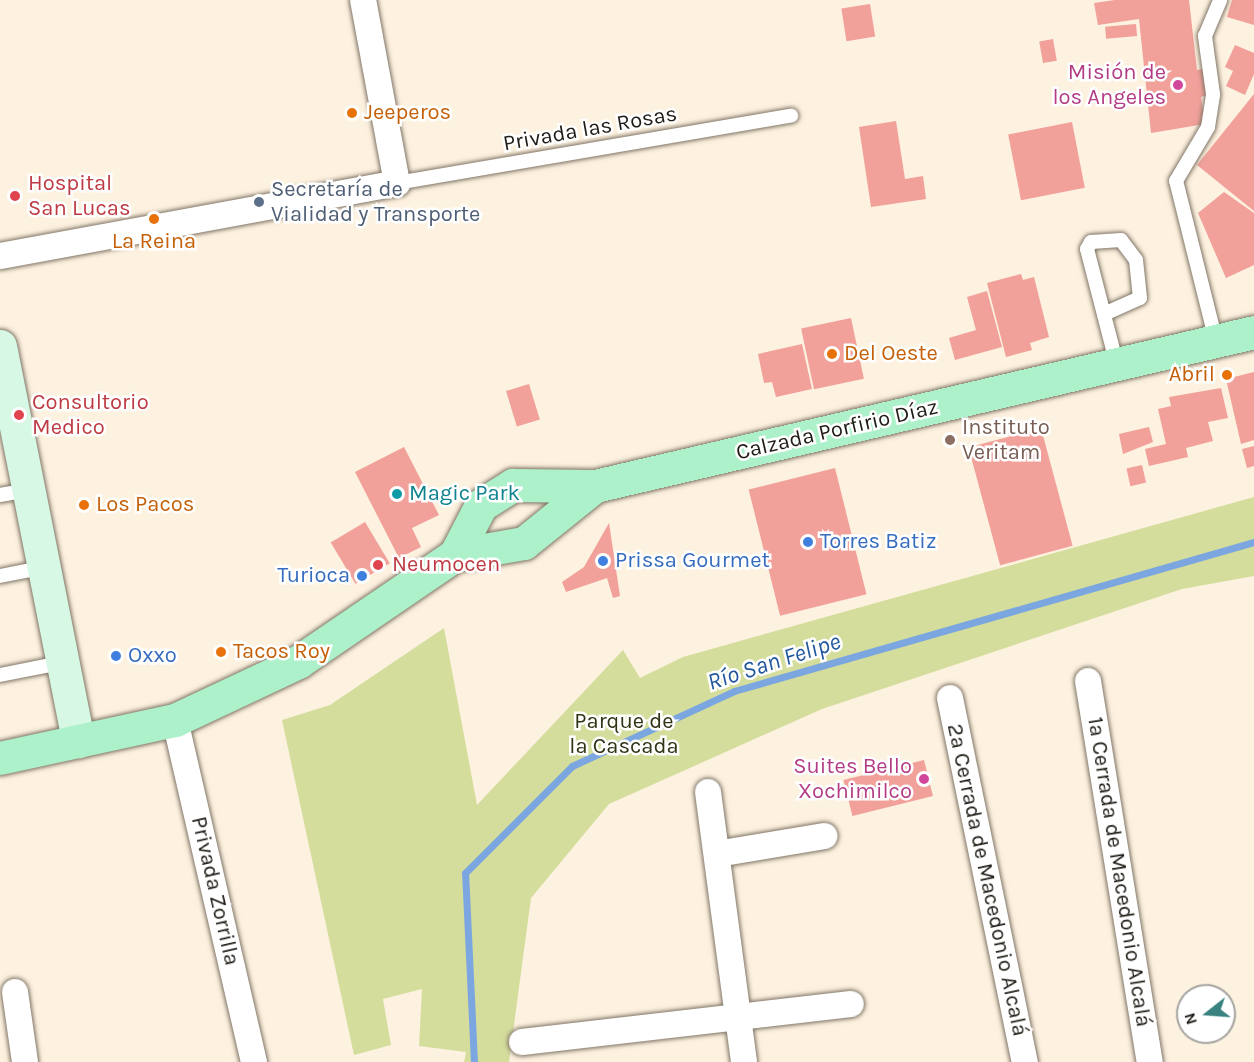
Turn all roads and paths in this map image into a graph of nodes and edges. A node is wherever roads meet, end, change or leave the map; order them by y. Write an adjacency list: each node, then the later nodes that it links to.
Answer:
1 (363, 0): 4 (street)
2 (1220, 0): 8 (lane)
3 (791, 116): 4 (lane, Privada las Rosas)
4 (397, 183): 5 (street)
5 (0, 256)
6 (1104, 314): 6 (lane); 10 (lane)
7 (1254, 332): 8 (main road, Calzada Porfirio Díaz)
8 (1216, 340): 10 (main road, Calzada Porfirio Díaz)
9 (0, 346): 12 (street)
10 (1117, 366): 11 (main road, Calzada Porfirio Díaz)
11 (595, 486): 13 (main road, Calzada Porfirio Díaz); 13 (main road, Calzada Porfirio Díaz)
12 (13, 492): 14 (street)
13 (454, 555): 20 (main road, Calzada Porfirio Díaz)
14 (41, 568): 15 (lane); 16 (street)
15 (0, 576)
16 (60, 663): 17 (lane); 21 (street)
17 (0, 675)
18 (1088, 681): 34 (street, 1a Cerrada de Macedonio Alcalá)
19 (950, 698): 33 (street, 2a Cerrada de Macedonio Alcalá)
20 (175, 720): 21 (main road, Calzada Porfirio Díaz); 31 (street, Privada Zorrilla)
21 (78, 741): 22 (main road, Calzada Porfirio Díaz)
22 (0, 758)
23 (708, 792): 25 (street)
24 (825, 836): 25 (street)
25 (717, 854): 28 (street)
26 (15, 992): 30 (street)
27 (852, 1004): 28 (street)
28 (738, 1015): 29 (street); 32 (street)
29 (522, 1042)
30 (25, 1062)
31 (254, 1062)
32 (744, 1062)
33 (1025, 1062)
34 (1150, 1062)

